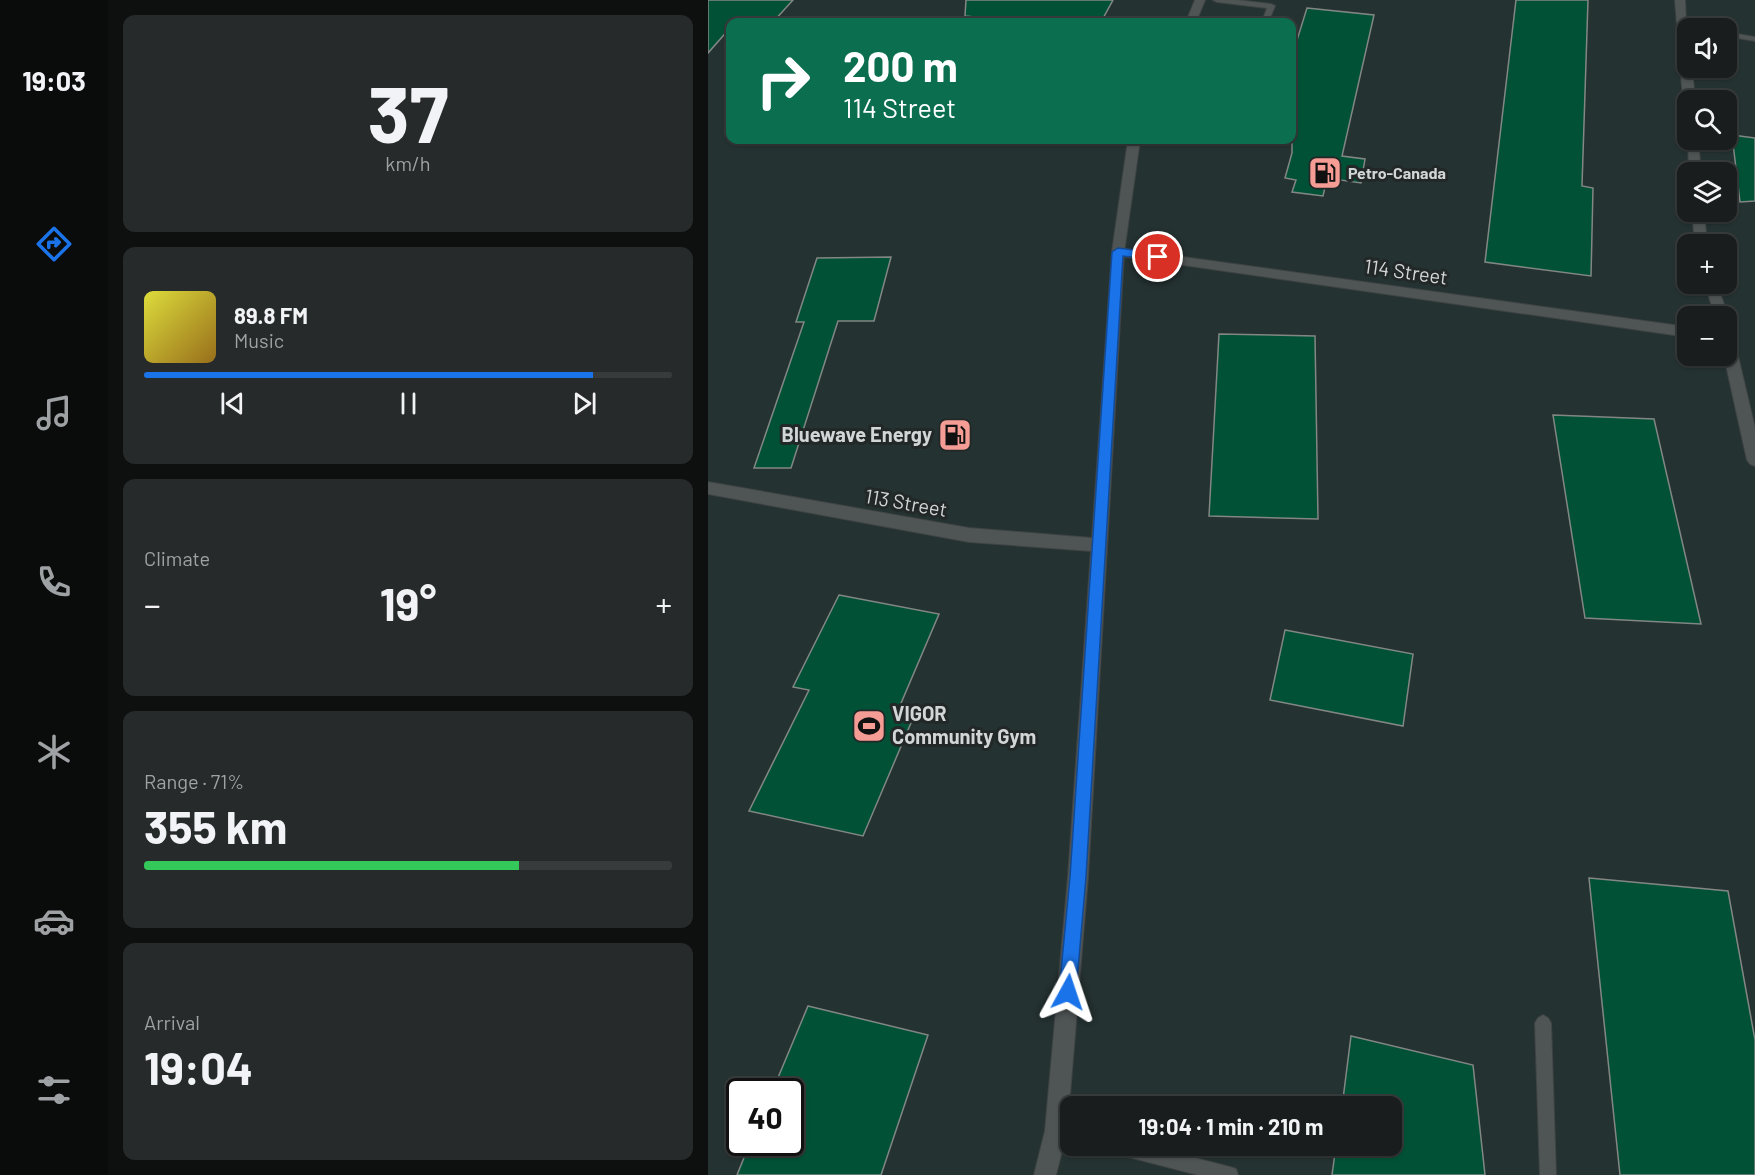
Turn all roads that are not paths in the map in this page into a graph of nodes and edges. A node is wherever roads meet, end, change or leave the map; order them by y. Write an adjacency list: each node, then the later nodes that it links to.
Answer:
1 (1200, 0): 4 (street)
2 (1216, 0): 5 (lane)
3 (1680, 0): 6 (street)
4 (1193, 18)
5 (1266, 18)
6 (1682, 18)
7 (1737, 35): 8 (lane)
8 (1755, 39)
9 (1135, 144): 10 (street)
10 (1118, 252): 11 (street, 114 Street); 15 (street)
11 (1677, 330)
12 (1734, 366): 13 (street)
13 (1755, 460)
14 (708, 488): 15 (street, 113 Street)
15 (1098, 545): 17 (street)
16 (1543, 1023): 22 (lane)
17 (1065, 1096)
18 (1060, 1140): 20 (street)
19 (1156, 1156): 21 (lane)
20 (1045, 1175)
21 (1230, 1175)
22 (1548, 1175)

